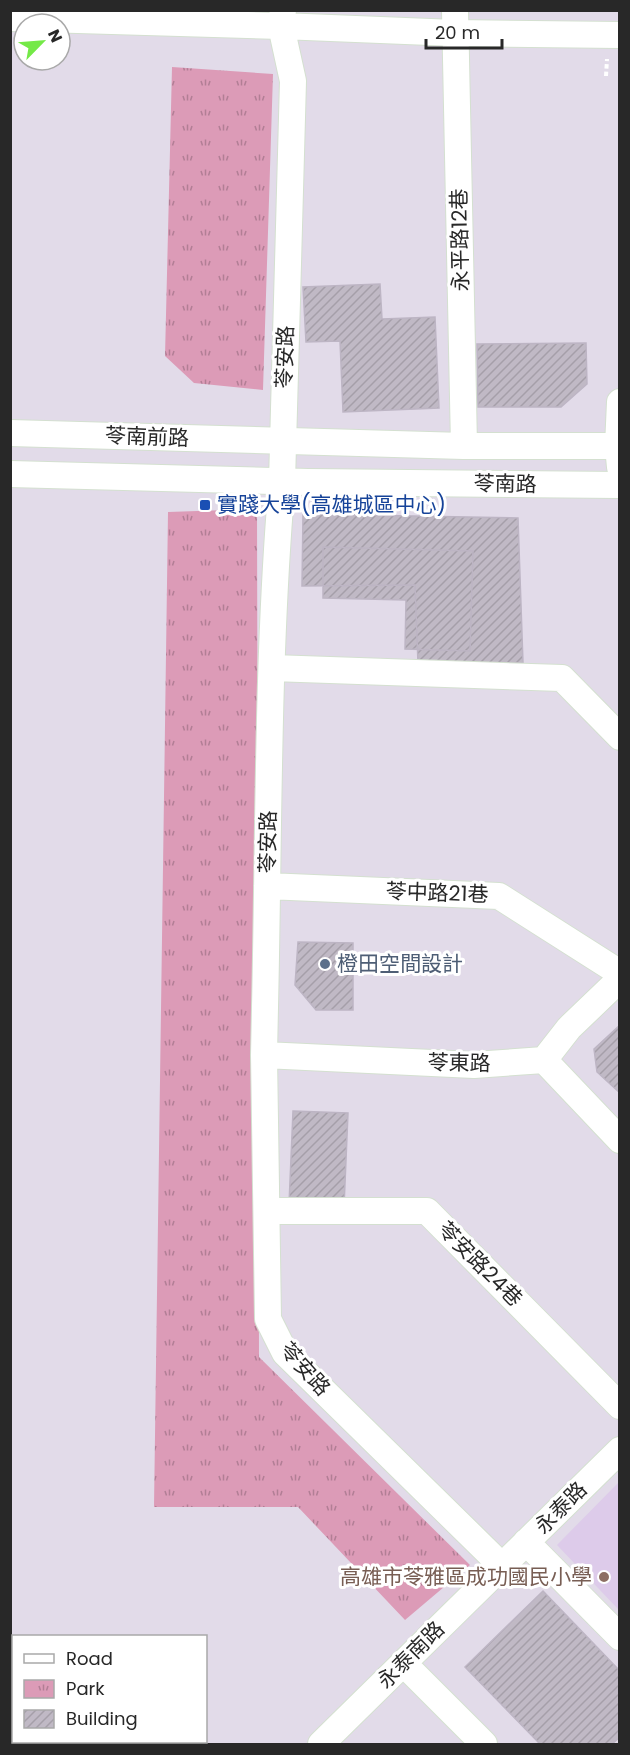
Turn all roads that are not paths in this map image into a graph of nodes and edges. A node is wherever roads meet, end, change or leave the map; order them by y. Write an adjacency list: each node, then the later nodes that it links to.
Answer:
1 (277, 16): 2 (street); 3 (street); 7 (street, 苓安路)
2 (10, 18)
3 (455, 22): 4 (street); 8 (street, 永平路12巷)
4 (620, 35)
5 (620, 402): 9 (street)
6 (10, 433): 7 (street, 苓南前路)
7 (283, 441): 8 (street, 苓南路); 11 (street, 苓安路)
8 (464, 446): 9 (street, 苓南路)
9 (619, 453)
10 (10, 474): 11 (street, 苓南前路)
11 (282, 482): 12 (street, 苓南路); 13 (street, 苓安路)
12 (620, 485)
13 (272, 668): 14 (street); 15 (street, 苓安路)
14 (620, 737)
15 (267, 886): 16 (street, 苓中路21巷); 18 (street, 苓安路)
16 (620, 973)
17 (620, 979): 19 (street)
18 (264, 1055): 19 (street, 苓東路); 21 (street, 苓安路)
19 (544, 1060): 20 (street)
20 (620, 1140)
21 (267, 1211): 22 (street, 苓安路24巷); 25 (street, 苓安路)
22 (620, 1406)
23 (620, 1450): 24 (street, 永泰路)
24 (526, 1542): 25 (street, 永泰路); 26 (street)
25 (502, 1566): 27 (street, 永泰南路)
26 (620, 1637)
27 (403, 1663): 28 (street, 永泰南路); 29 (street)
28 (321, 1744)
29 (484, 1744)

